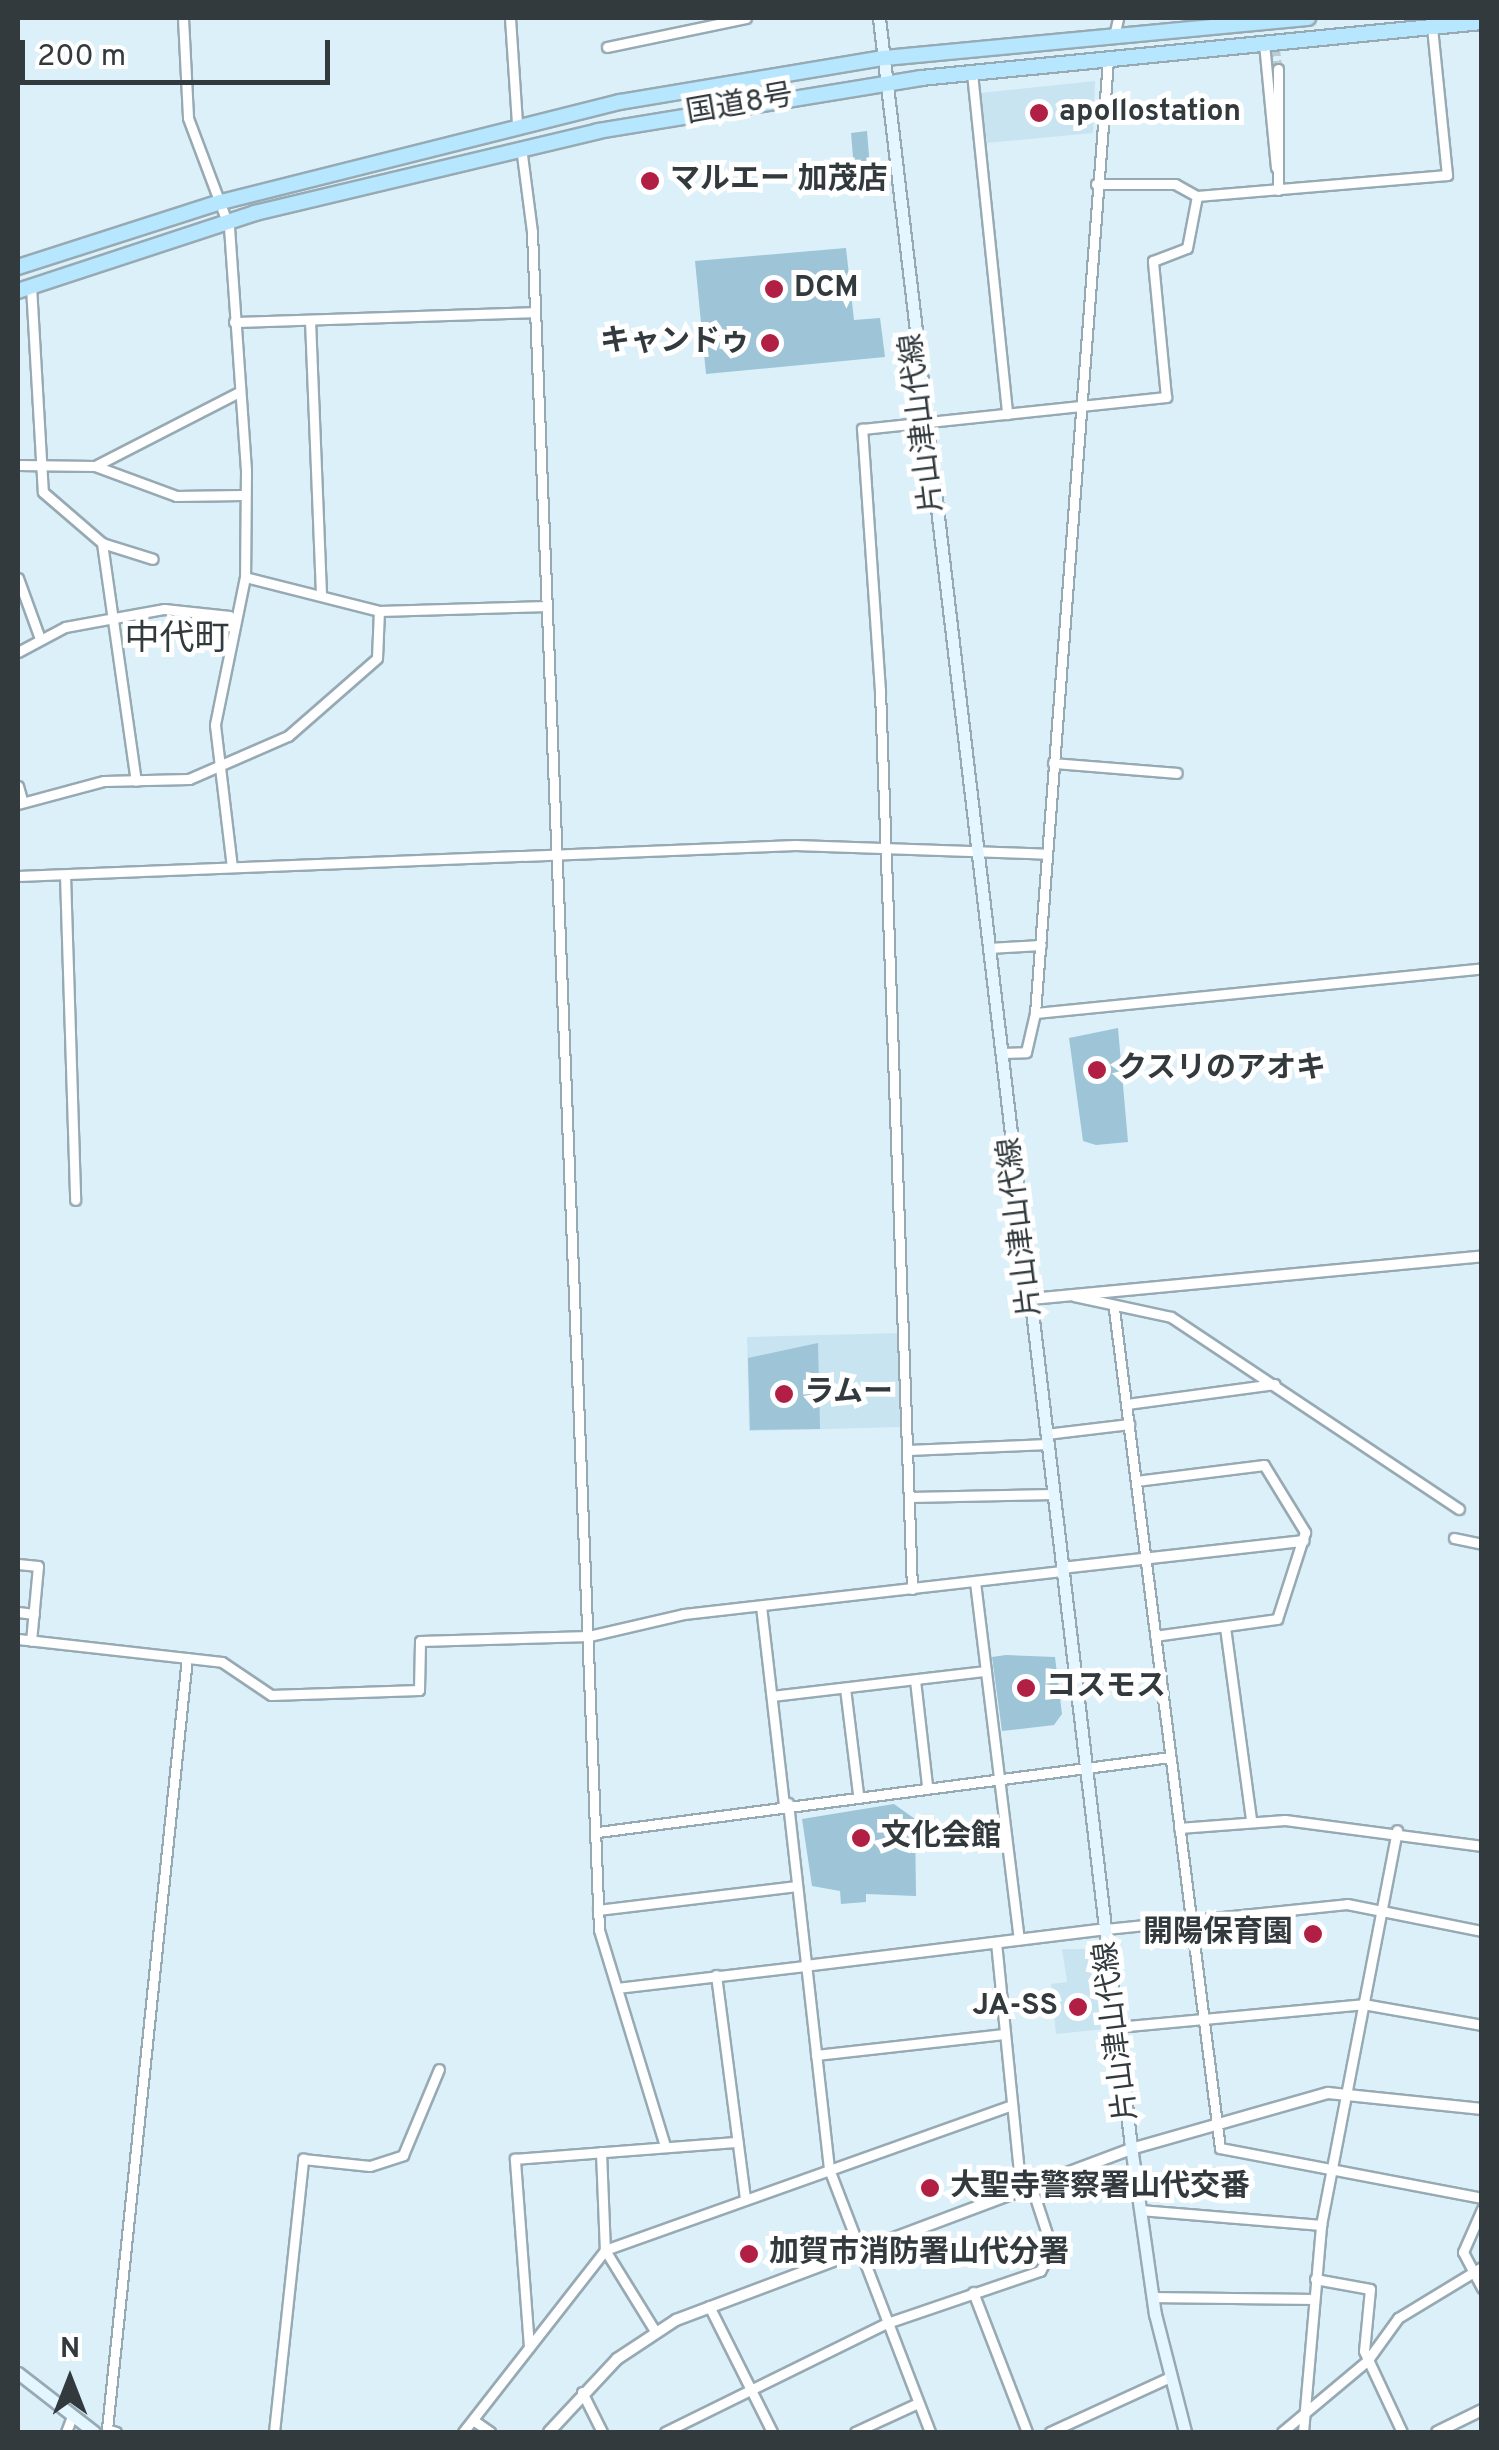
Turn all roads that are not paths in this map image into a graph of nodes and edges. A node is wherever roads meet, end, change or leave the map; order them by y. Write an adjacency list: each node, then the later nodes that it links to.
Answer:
1 (183, 18): 23 (street)
2 (510, 18): 17 (street)
3 (744, 18): 11 (street)
4 (879, 18): 12 (main road, 片山津山代線)
5 (1118, 18): 9 (street)
6 (1308, 18): 9 (highway, 国道8号)
7 (1432, 22): 8 (highway, 国道8号); 10 (highway, 国道8号); 21 (street)
8 (1482, 22)
9 (1114, 36): 12 (highway, 国道8号)
10 (1264, 44): 13 (highway, 国道8号); 19 (street)
11 (607, 48)
12 (884, 58): 16 (main road, 片山津山代線); 17 (highway, 国道8号)
13 (1108, 60): 15 (highway, 国道8号); 20 (street)
14 (1278, 70): 19 (street)
15 (972, 73): 16 (highway, 国道8号); 32 (street)
16 (887, 83): 18 (highway, 国道8号); 33 (main road, 片山津山代線)
17 (518, 123): 23 (highway, 国道8号)
18 (521, 147): 24 (highway, 国道8号); 27 (street)
19 (1276, 167): 21 (street)
20 (1096, 184): 22 (street); 31 (street)
21 (1278, 190): 22 (street)
22 (1197, 196): 31 (street)
23 (221, 202): 24 (street); 25 (highway, 国道8号)
24 (226, 222): 26 (highway, 国道8号); 29 (street)
25 (18, 266)
26 (24, 289): 35 (street)
27 (534, 312): 28 (street); 43 (street)
28 (310, 320): 29 (street); 42 (street)
29 (234, 322): 30 (street)
30 (239, 392): 36 (street); 37 (street)
31 (1080, 407): 32 (street); 49 (street)
32 (1007, 414): 33 (street)
33 (925, 423): 55 (street); 56 (main road, 片山津山代線)
34 (18, 465): 35 (street)
35 (43, 465): 36 (street); 38 (street)
36 (94, 466): 37 (street)
37 (242, 495): 40 (street)
38 (102, 543): 39 (street); 46 (street)
39 (153, 559)
40 (245, 577): 42 (street); 45 (street)
41 (18, 578): 47 (street)
42 (321, 595): 44 (street)
43 (547, 606): 44 (street); 58 (street)
44 (379, 611): 50 (street)
45 (230, 616): 46 (street); 50 (street)
46 (117, 618): 47 (street); 52 (street)
47 (40, 636): 48 (street)
48 (18, 652)
49 (1053, 763): 51 (street); 57 (street)
50 (213, 770): 52 (street); 59 (street)
51 (1178, 773)
52 (136, 782): 54 (street)
53 (18, 786): 54 (street)
54 (20, 802)
55 (886, 843): 56 (street); 58 (street); 78 (street)
56 (975, 847): 57 (street); 63 (main road, 片山津山代線)
57 (1047, 854): 62 (street)
58 (556, 856): 59 (street); 95 (street)
59 (232, 867): 60 (street)
60 (65, 875): 61 (street); 67 (street)
61 (18, 876)
62 (1040, 945): 63 (street); 65 (street)
63 (988, 948): 66 (main road, 片山津山代線)
64 (1482, 968): 65 (street)
65 (1035, 1013): 66 (street)
66 (1002, 1054): 71 (main road, 片山津山代線)
67 (75, 1200)
68 (1482, 1256): 69 (street)
69 (1145, 1286): 70 (street); 73 (street)
70 (1072, 1295): 71 (street); 72 (street)
71 (1031, 1300): 77 (main road, 片山津山代線)
72 (1114, 1309): 73 (street); 75 (street)
73 (1144, 1312): 74 (street)
74 (1274, 1384): 75 (street); 82 (street)
75 (1127, 1404): 76 (street)
76 (1129, 1424): 77 (street); 79 (street)
77 (1047, 1439): 78 (street); 80 (main road, 片山津山代線)
78 (908, 1450): 81 (street)
79 (1136, 1482): 84 (street); 86 (street)
80 (1053, 1494): 81 (street); 88 (main road, 片山津山代線)
81 (910, 1498): 90 (street)
82 (1459, 1509)
83 (1454, 1538): 85 (street)
84 (1303, 1541): 86 (street); 94 (street)
85 (1482, 1544)
86 (1145, 1558): 88 (street); 96 (street)
87 (18, 1564): 93 (street)
88 (1062, 1570): 89 (street); 105 (main road, 片山津山代線)
89 (975, 1582): 90 (street); 100 (street)
90 (912, 1588): 91 (street)
91 (760, 1606): 95 (street); 103 (street)
92 (18, 1612): 93 (street)
93 (34, 1614): 98 (street)
94 (1225, 1626): 96 (street); 110 (street)
95 (588, 1636): 99 (street); 113 (street)
96 (1155, 1636): 104 (street)
97 (18, 1639): 98 (street)
98 (31, 1641): 99 (street)
99 (187, 1658): 172 (street)
100 (986, 1670): 101 (street); 106 (street)
101 (915, 1680): 102 (street); 107 (street)
102 (844, 1688): 103 (street); 108 (street)
103 (772, 1696): 109 (street)
104 (1170, 1757): 105 (street); 111 (street)
105 (1084, 1768): 106 (street); 119 (main road, 片山津山代線)
106 (1000, 1777): 107 (street); 121 (street)
107 (927, 1786): 108 (street)
108 (858, 1794): 109 (street)
109 (786, 1804): 113 (street); 115 (street)
110 (1251, 1818): 111 (street); 112 (street)
111 (1179, 1828): 118 (street)
112 (1398, 1830): 114 (street); 116 (street)
113 (598, 1832): 117 (street)
114 (1482, 1846)
115 (797, 1886): 117 (street); 123 (street)
116 (1382, 1908): 118 (street); 120 (street); 126 (street)
117 (598, 1910): 125 (street)
118 (1192, 1919): 119 (street); 127 (street)
119 (1106, 1929): 121 (street); 129 (main road, 片山津山代線)
120 (1482, 1931)
121 (1019, 1938): 122 (street)
122 (996, 1942): 123 (street); 130 (street)
123 (805, 1966): 124 (street); 131 (street)
124 (716, 1975): 125 (street); 137 (street)
125 (617, 1988): 138 (street)
126 (1363, 2004): 127 (street); 128 (street); 133 (street)
127 (1204, 2018): 129 (street); 136 (street)
128 (1482, 2025)
129 (1117, 2028): 139 (main road, 片山津山代線)
130 (1004, 2034): 131 (street); 134 (street)
131 (816, 2055): 142 (street)
132 (439, 2069): 173 (street)
133 (1346, 2092): 135 (street); 136 (street); 141 (street)
134 (1012, 2105): 142 (street); 143 (street)
135 (1482, 2109)
136 (1217, 2119): 139 (street); 141 (street)
137 (736, 2142): 138 (street); 145 (street)
138 (664, 2146): 140 (street)
139 (1131, 2148): 143 (street); 147 (main road, 片山津山代線)
140 (600, 2152): 149 (street); 160 (street)
141 (1332, 2166): 144 (street); 148 (street)
142 (829, 2169): 145 (street); 150 (street)
143 (1026, 2190): 150 (street); 154 (street)
144 (1482, 2198)
145 (745, 2199): 149 (street)
146 (1482, 2209): 151 (street)
147 (1140, 2210): 148 (street); 155 (main road, 片山津山代線)
148 (1321, 2225): 152 (street)
149 (606, 2250): 159 (street); 160 (street)
150 (860, 2250): 157 (street); 158 (street)
151 (1477, 2268): 153 (street); 161 (street)
152 (1315, 2278): 156 (street); 161 (street)
153 (1482, 2288)
154 (973, 2292): 158 (street); 182 (street)
155 (1153, 2296): 156 (street); 163 (main road, 片山津山代線)
156 (1311, 2299): 169 (street)
157 (709, 2306): 159 (street); 164 (street)
158 (887, 2323): 164 (street); 166 (street)
159 (654, 2331): 165 (street)
160 (529, 2346): 170 (street)
161 (1367, 2360): 169 (street); 187 (street)
162 (18, 2373): 168 (main road)
163 (1170, 2377): 183 (street); 184 (main road, 片山津山代線)
164 (752, 2390): 178 (street); 179 (street)
165 (582, 2392): 176 (street); 177 (street)
166 (918, 2403): 180 (street); 181 (street)
167 (1482, 2410): 188 (street)
168 (72, 2416): 171 (street); 172 (main road)
169 (1299, 2419): 185 (street); 186 (street)
170 (473, 2420): 174 (street); 175 (street)
171 (66, 2432)
172 (105, 2432)
173 (274, 2432)
174 (463, 2432)
175 (490, 2432)
176 (549, 2432)
177 (602, 2432)
178 (665, 2432)
179 (772, 2432)
180 (855, 2432)
181 (930, 2432)
182 (1027, 2432)
183 (1050, 2432)
184 (1184, 2432)
185 (1282, 2432)
186 (1303, 2432)
187 (1402, 2432)
188 (1437, 2432)

